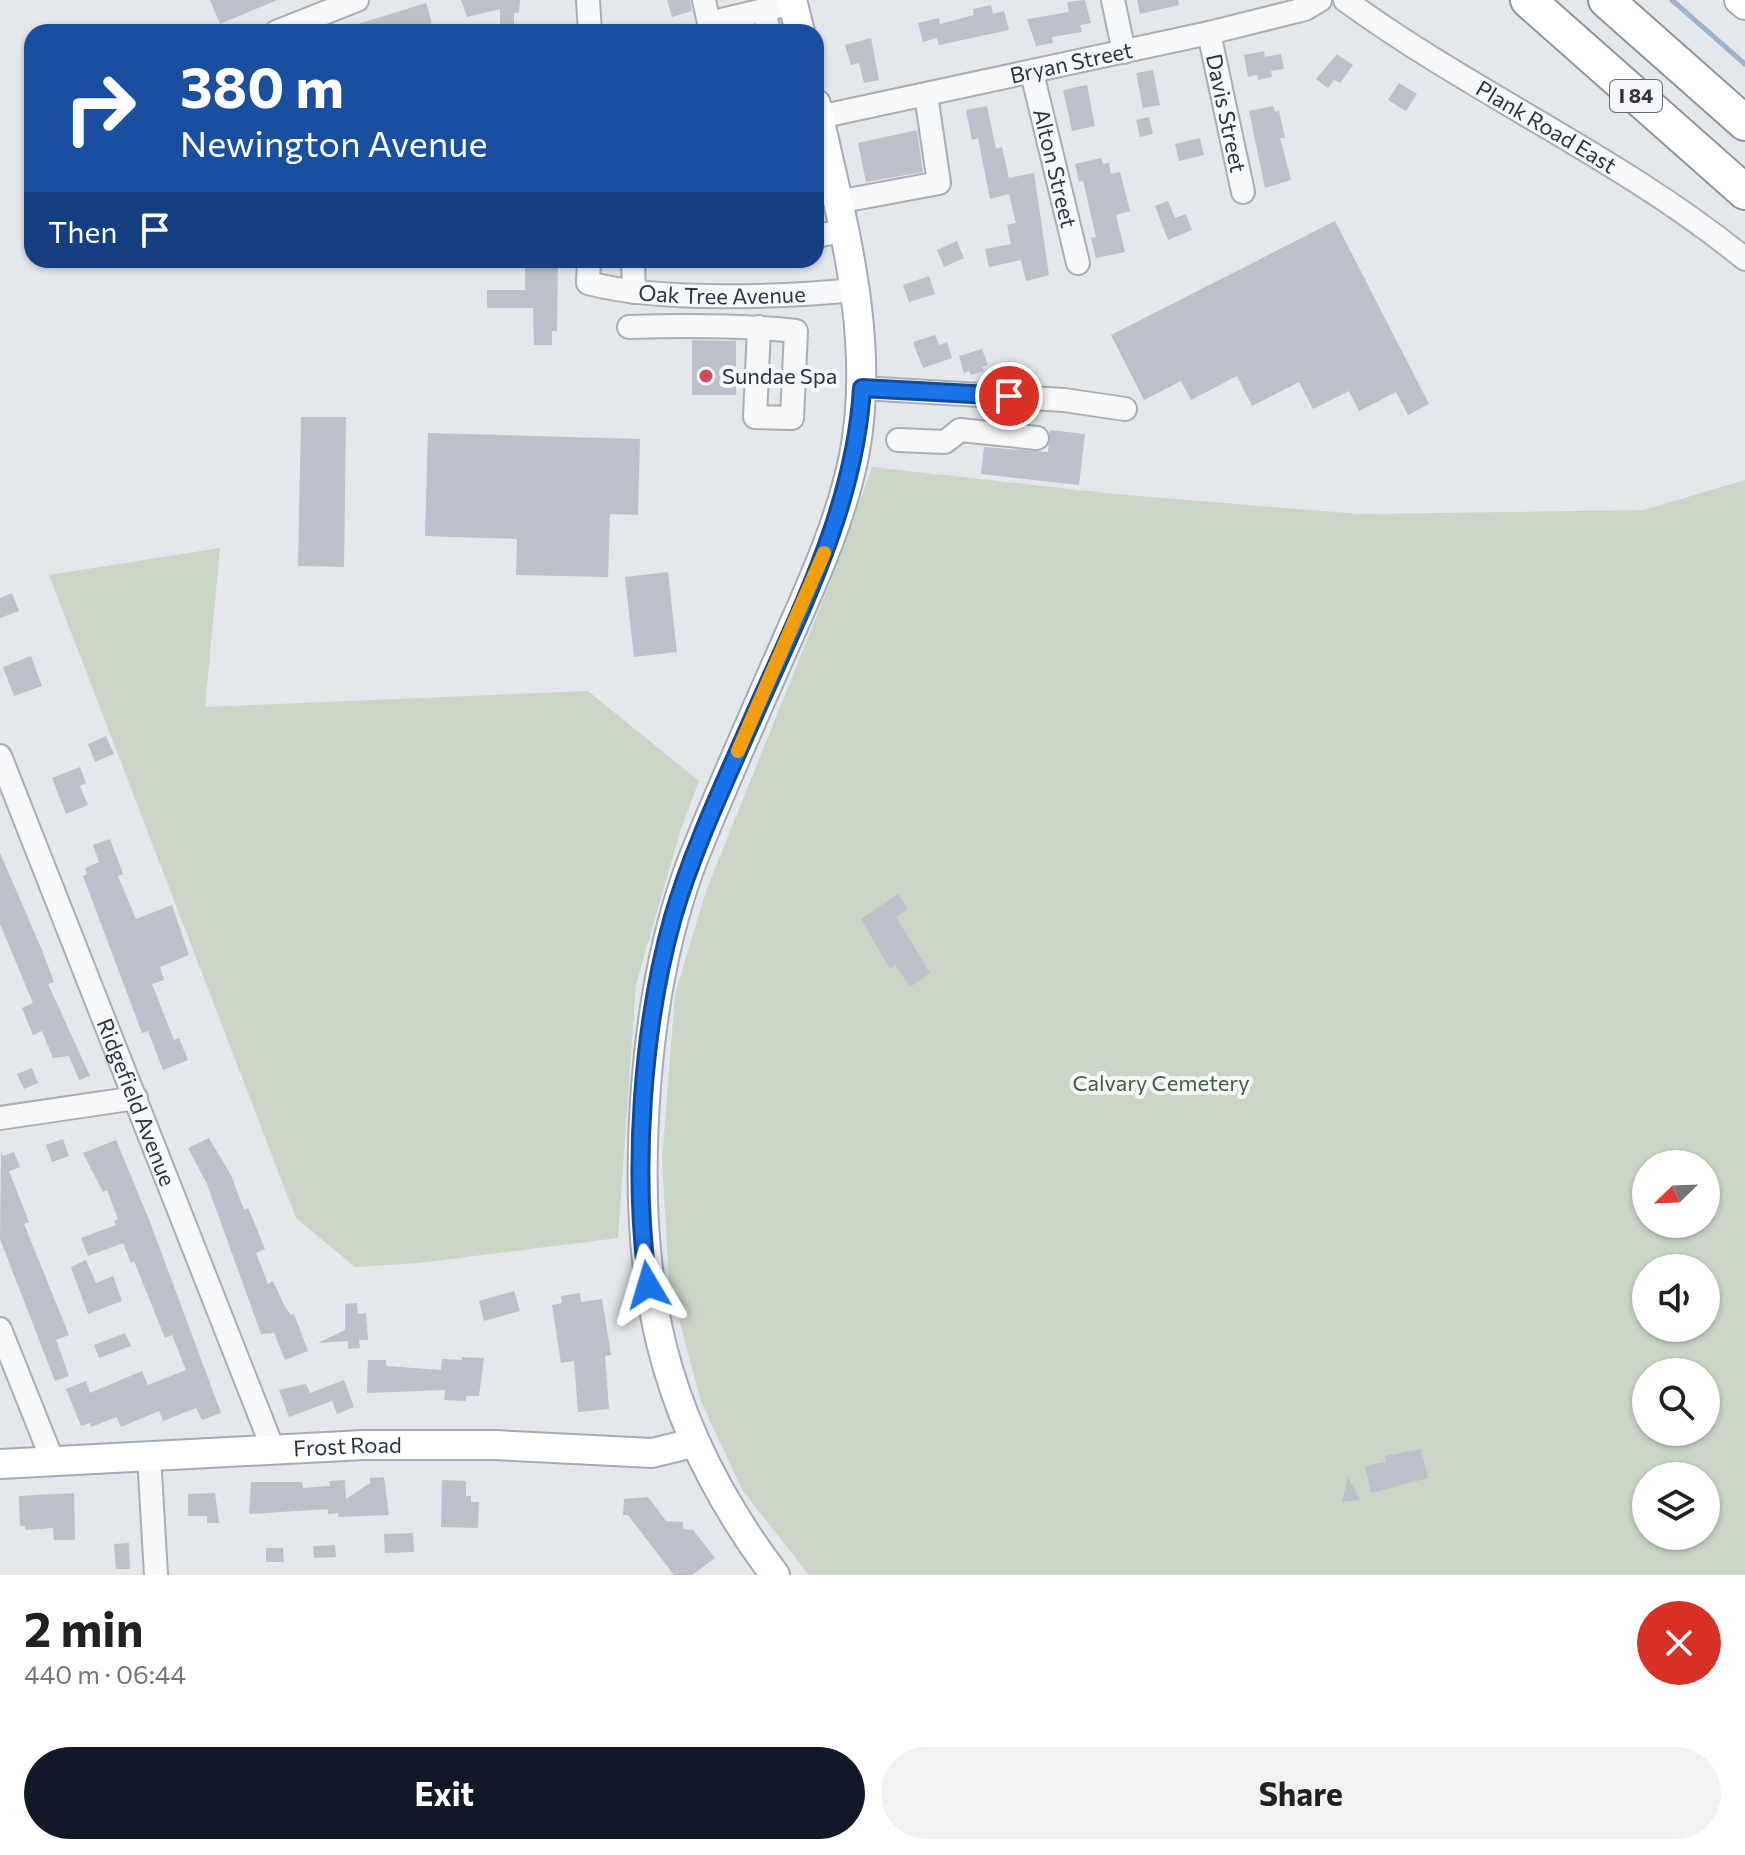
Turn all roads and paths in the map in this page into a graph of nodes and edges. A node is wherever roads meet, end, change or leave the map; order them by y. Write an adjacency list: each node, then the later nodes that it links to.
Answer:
1 (357, 0): 13 (street)
2 (588, 0): 14 (street)
3 (704, 0): 15 (street)
4 (1113, 0): 18 (street)
5 (1320, 0): 17 (street, Bryan Street)
6 (1345, 0): 28 (street, Plank Road East)
7 (1528, 0): 25 (highway, I 84)
8 (1606, 0): 22 (highway, I 84)
9 (1739, 0): 10 (main road)
10 (1745, 5)
11 (793, 19): 12 (street)
12 (766, 21): 16 (street)
13 (296, 24)
14 (590, 24)
15 (709, 24)
16 (738, 24)
17 (1209, 33): 18 (street, Bryan Street); 24 (street, Davis Street)
18 (1124, 52): 19 (street, Bryan Street)
19 (1032, 73): 20 (street, Bryan Street); 29 (street, Alton Street)
20 (926, 95): 21 (street, Bryan Street); 26 (street)
21 (824, 109)
22 (1745, 123)
23 (824, 142): 26 (main road)
24 (1243, 192)
25 (1745, 192)
26 (837, 202): 27 (main road)
27 (830, 234): 32 (main road)
28 (1745, 259)
29 (1078, 263)
30 (589, 268): 33 (street, Oak Tree Avenue)
31 (633, 268): 33 (street)
32 (855, 290): 33 (street, Oak Tree Avenue); 36 (main road)
33 (634, 292)
34 (629, 327): 35 (street)
35 (759, 327)
36 (862, 388): 37 (street); 46 (main road)
37 (954, 393): 38 (street); 39 (street)
38 (1125, 409)
39 (960, 430): 40 (street); 41 (street)
40 (1037, 438)
41 (898, 440)
42 (0, 756): 43 (street, Ridgefield Avenue)
43 (136, 1098): 44 (street); 47 (street, Ridgefield Avenue)
44 (0, 1118)
45 (0, 1329): 49 (street)
46 (693, 1443): 47 (main road, Frost Road); 52 (main road)
47 (273, 1449): 48 (main road, Frost Road)
48 (149, 1455): 49 (main road, Frost Road); 51 (street)
49 (52, 1459): 50 (main road, Frost Road)
50 (0, 1464)
51 (156, 1575)
52 (775, 1575)

